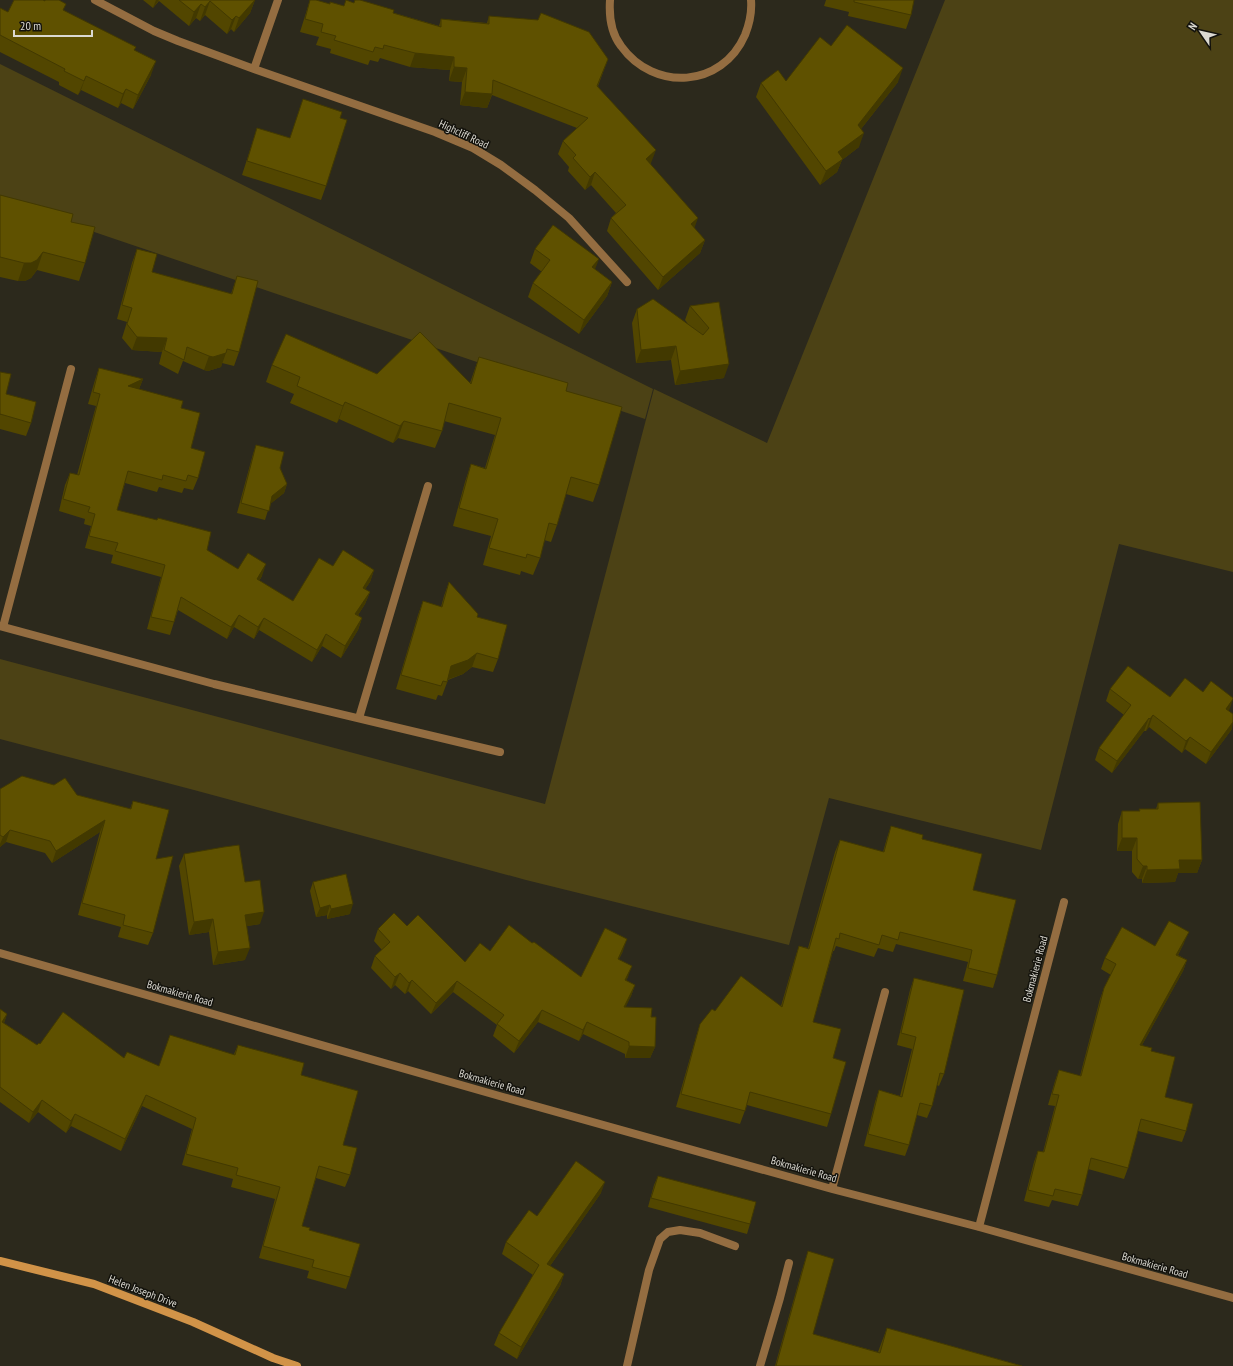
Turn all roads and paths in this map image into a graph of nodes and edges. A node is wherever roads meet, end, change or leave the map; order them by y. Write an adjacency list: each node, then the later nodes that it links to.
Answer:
1 (94, 0): 5 (street, Highcliff Road)
2 (278, 0): 5 (street)
3 (610, 0): 4 (street)
4 (751, 0)
5 (254, 69): 6 (street, Highcliff Road)
6 (627, 282)
7 (71, 369): 9 (street)
8 (428, 486): 10 (street)
9 (2, 626): 10 (street)
10 (359, 718): 11 (street)
11 (500, 752)
12 (1064, 902): 16 (street, Bokmakierie Road)
13 (0, 953): 15 (street, Bokmakierie Road)
14 (885, 992): 15 (street)
15 (832, 1189): 16 (street, Bokmakierie Road)
16 (979, 1227): 20 (street, Bokmakierie Road)
17 (735, 1246): 24 (street)
18 (0, 1261): 21 (street, Helen Joseph Drive)
19 (789, 1263): 25 (street)
20 (1233, 1298)
21 (273, 1358): 22 (street, Helen Joseph Drive); 23 (street, Helen Joseph Drive)
22 (285, 1366)
23 (297, 1366)
24 (627, 1366)
25 (760, 1366)

